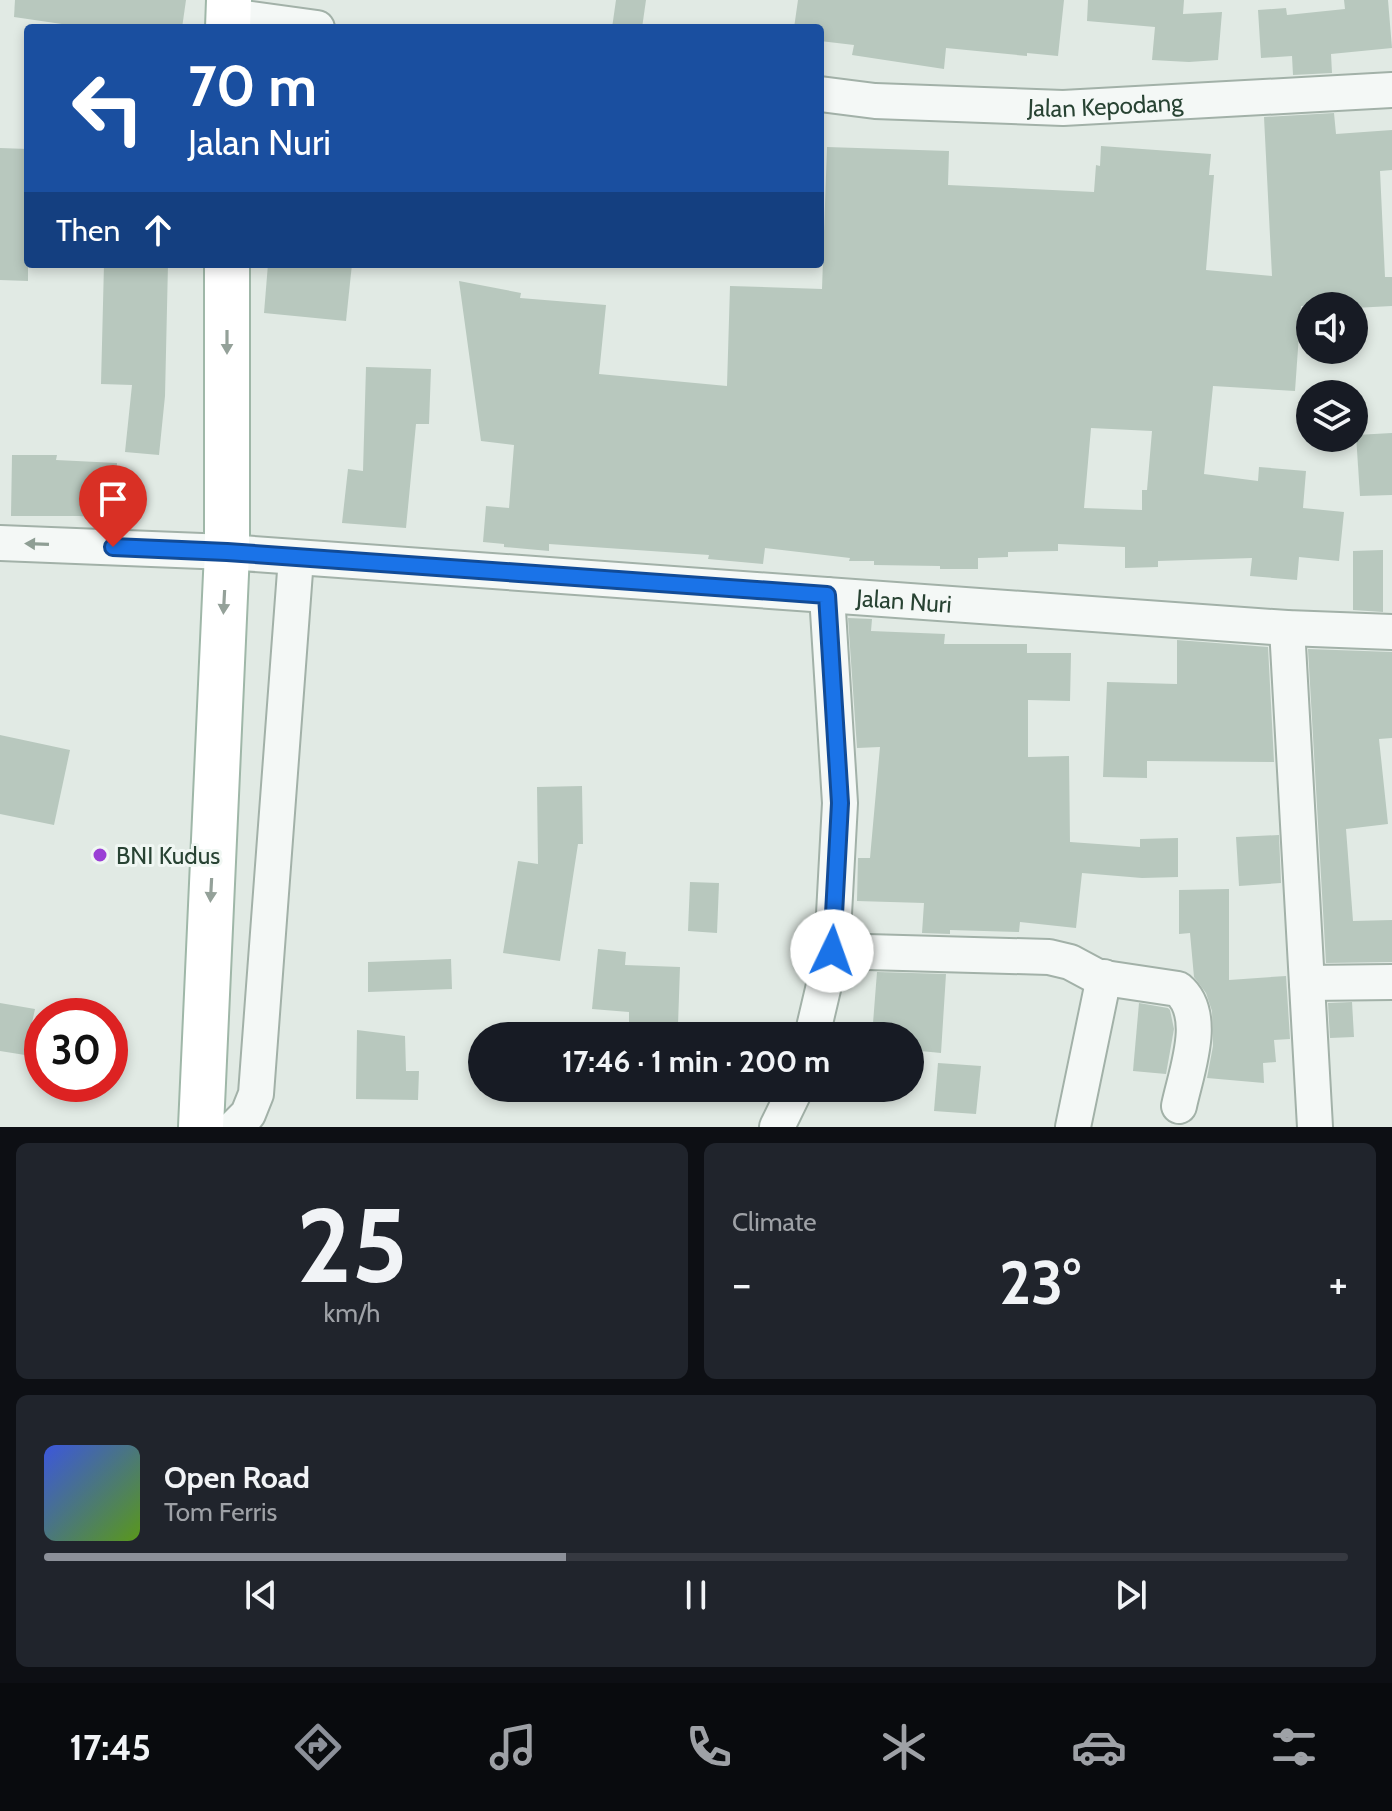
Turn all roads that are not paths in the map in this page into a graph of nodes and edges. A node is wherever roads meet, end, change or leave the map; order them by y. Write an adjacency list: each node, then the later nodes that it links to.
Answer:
1 (228, 15): 2 (street)
2 (290, 24)
3 (1392, 90): 4 (street, Jalan Kepodang)
4 (824, 95)
5 (227, 268): 7 (main road, one-way to 7)
6 (0, 543): 7 (street, Jalan Nuri, one-way to 6)
7 (227, 552): 8 (street, Jalan Nuri); 19 (main road, one-way to 19)
8 (296, 558): 9 (street, Jalan Nuri); 19 (street)
9 (827, 595): 10 (street, Jalan Nuri); 12 (street)
10 (1287, 628): 11 (street, Jalan Nuri); 15 (street)
11 (1392, 632)
12 (832, 951): 13 (street); 16 (street)
13 (1104, 977): 18 (street); 21 (street)
14 (1392, 982): 15 (street)
15 (1307, 983): 22 (street)
16 (815, 1022)
17 (789, 1102): 20 (street)
18 (1179, 1106)
19 (217, 1125)
20 (777, 1127)
21 (1073, 1127)
22 (1315, 1127)

